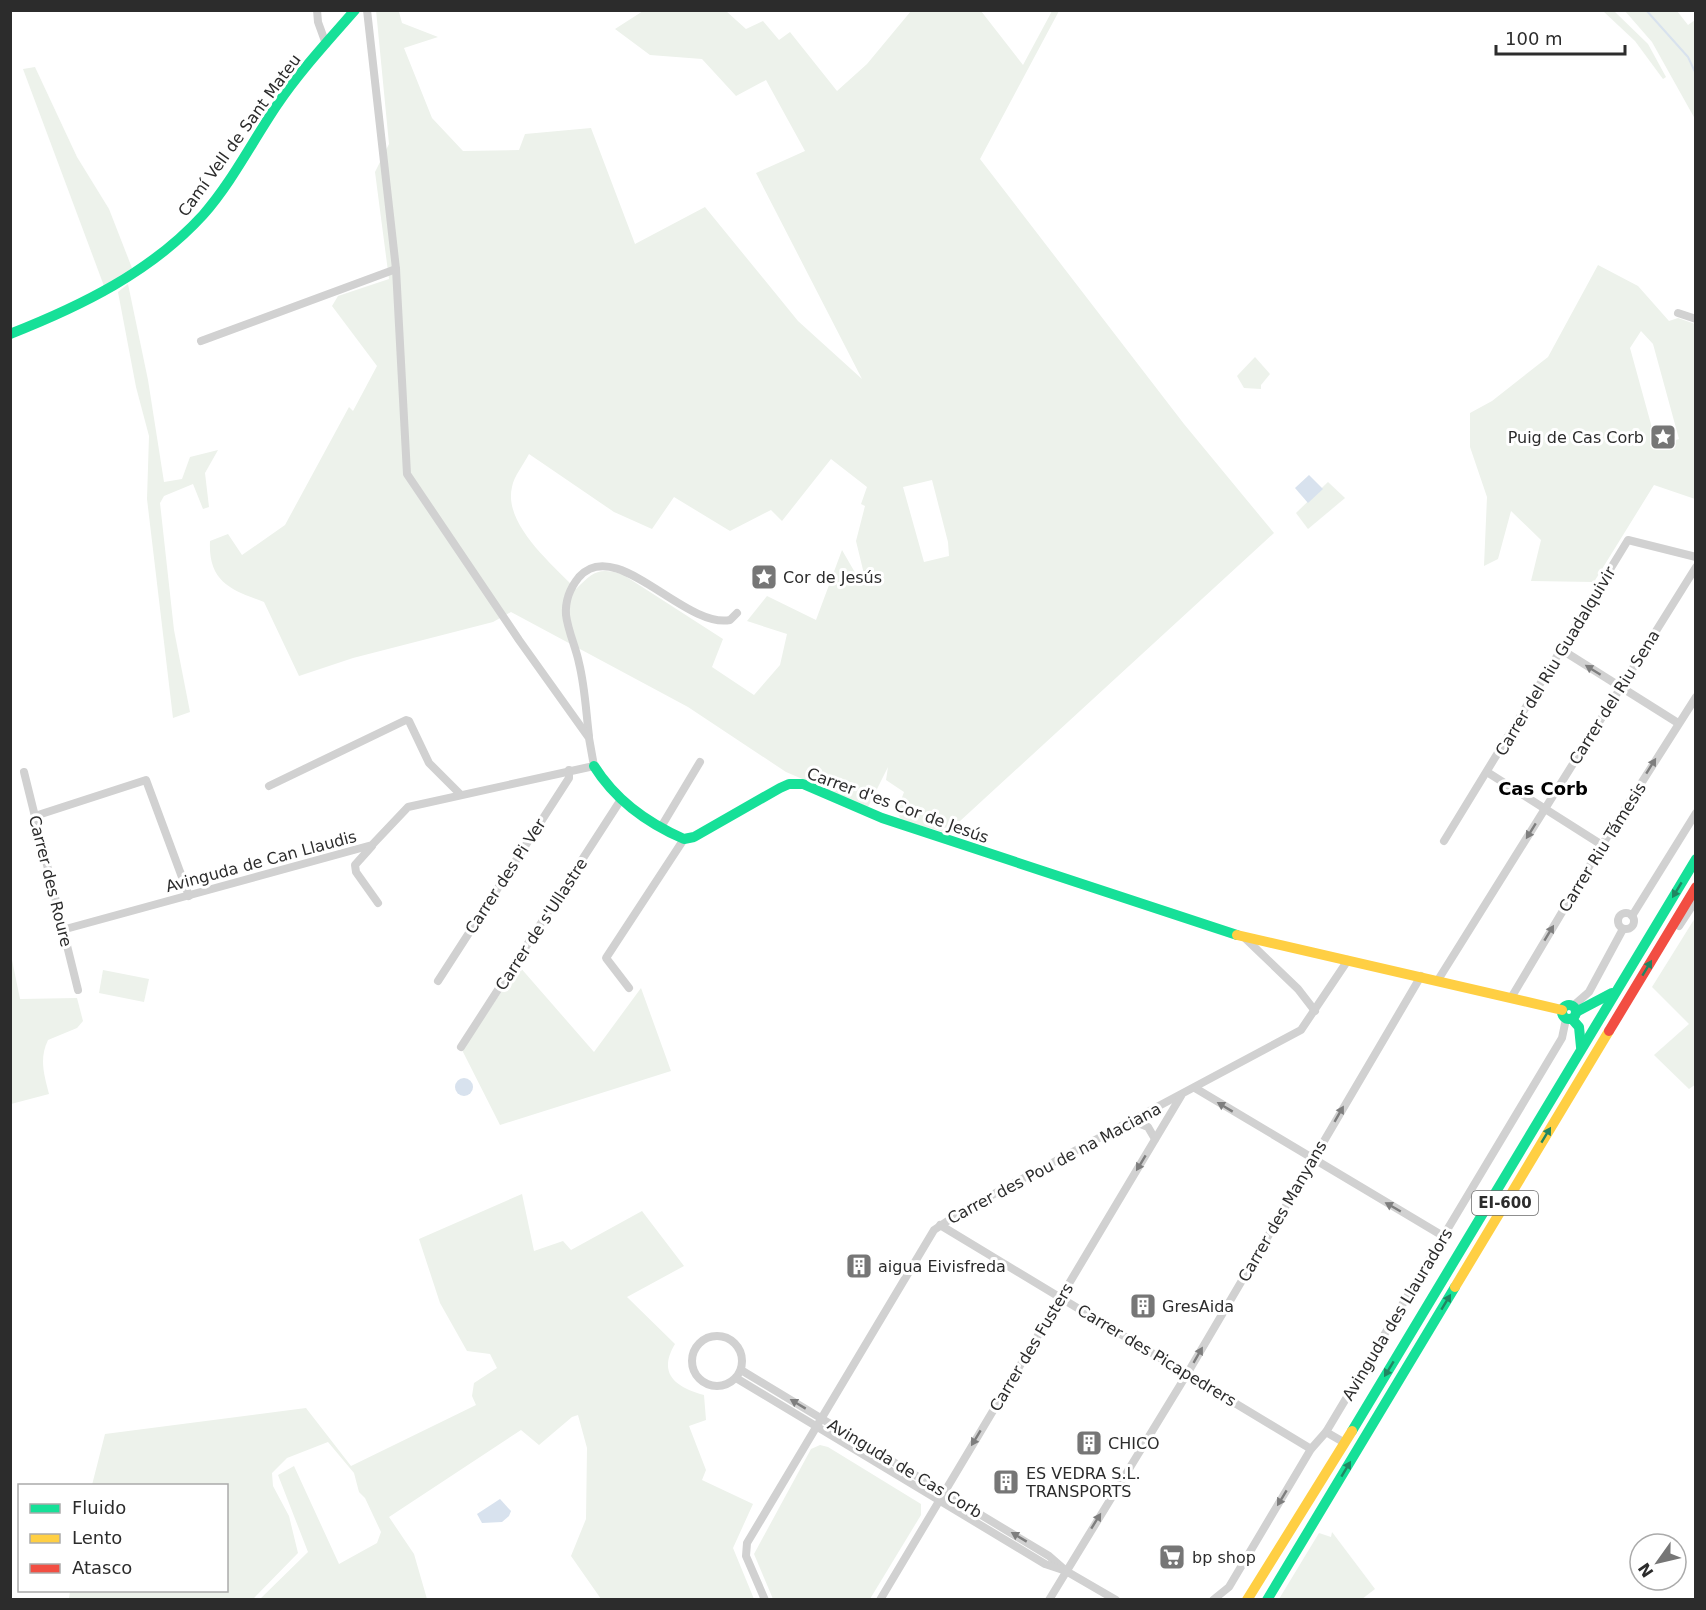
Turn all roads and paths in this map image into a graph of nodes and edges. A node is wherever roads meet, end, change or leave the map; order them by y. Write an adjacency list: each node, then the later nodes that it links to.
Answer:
1 (317, 10): 4 (street)
2 (355, 10): 4 (main road, Camí Vell de Sant Mateu)
3 (367, 10): 5 (street)
4 (326, 44): 8 (main road, Camí Vell de Sant Mateu)
5 (396, 269): 9 (street); 17 (street)
6 (1678, 313): 7 (street)
7 (1695, 320)
8 (10, 334)
9 (201, 341)
10 (1695, 557): 13 (street, Carrer del Riu Guadalquivir)
11 (1695, 567): 14 (street, Carrer del Riu Sena)
12 (737, 613): 17 (street)
13 (1562, 650): 14 (street, one-way to 13); 22 (street, Carrer del Riu Guadalquivir)
14 (1620, 687): 16 (street); 26 (street, Carrer del Riu Sena)
15 (1695, 697): 16 (street, Carrer Riu Támesis)
16 (1678, 723): 33 (street, Carrer Riu Támesis, one-way to 16)
17 (589, 738): 19 (street)
18 (700, 762): 29 (street)
19 (594, 766): 20 (street, Avinguda de Can Llaudis); 25 (main road)
20 (569, 770): 24 (street, Avinguda de Can Llaudis); 45 (street, Carrer des Pi Ver)
21 (24, 772): 28 (street, Carrer des Roure)
22 (1487, 772): 26 (street); 31 (street, Carrer del Riu Guadalquivir)
23 (269, 786): 24 (street)
24 (460, 794): 32 (street, Avinguda de Can Llaudis)
25 (620, 801): 29 (main road); 52 (street, Carrer de s'Ullastre)
26 (1545, 809): 33 (street); 44 (street, Carrer del Riu Sena, one-way to 44)
27 (1695, 813): 51 (street)
28 (34, 816): 36 (street); 39 (street, Carrer des Roure)
29 (662, 826): 30 (main road)
30 (684, 839): 40 (main road, Carrer d'es Cor de Jesús); 46 (street)
31 (1444, 841)
32 (372, 845): 36 (street, Avinguda de Can Llaudis); 38 (street)
33 (1602, 845): 49 (street, Carrer Riu Támesis, one-way to 33)
34 (1695, 859): 48 (main road, EI-600, one-way to 48)
35 (1695, 887): 41 (main road, EI-600)
36 (189, 896): 39 (street, Avinguda de Can Llaudis)
37 (1695, 900): 41 (street)
38 (378, 903)
39 (63, 930): 47 (street, Carrer des Roure)
40 (1245, 938): 42 (main road, Carrer d'es Cor de Jesús); 50 (street)
41 (1659, 947): 78 (main road, EI-600, one-way to 41)
42 (1348, 960): 43 (main road, Carrer d'es Cor de Jesús); 50 (street, Carrer des Pou de na Maciana)
43 (1421, 976): 44 (main road, Carrer d'es Cor de Jesús); 58 (street, Carrer des Manyans, one-way to 43)
44 (1438, 980): 49 (main road, Carrer d'es Cor de Jesús)
45 (438, 981)
46 (629, 988)
47 (78, 990)
48 (1616, 991): 51 (main road); 53 (main road, EI-600)
49 (1511, 998): 51 (main road)
50 (1315, 1011): 54 (street, Carrer des Pou de na Maciana)
51 (1570, 1013): 53 (main road); 60 (street, Avinguda des Llauradors)
52 (461, 1047)
53 (1581, 1049): 67 (main road, EI-600, one-way to 67)
54 (1195, 1088): 55 (street, Carrer des Pou de na Maciana); 58 (street, one-way to 54)
55 (1182, 1095): 56 (street, Carrer des Pou de na Maciana); 57 (street, Carrer des Fusters)
56 (1133, 1121): 57 (street); 59 (street, Carrer des Pou de na Maciana)
57 (1155, 1139): 61 (street, Carrer des Fusters, one-way to 61)
58 (1312, 1160): 60 (street, one-way to 58); 63 (street, Carrer des Manyans, one-way to 58)
59 (940, 1224): 61 (street, Carrer des Picapedrers); 64 (street, Carrer des Pou de na Maciana)
60 (1443, 1236): 66 (street, Avinguda des Llauradors)
61 (1061, 1297): 63 (street, Carrer des Picapedrers); 69 (street, Carrer des Fusters, one-way to 69)
62 (738, 1374): 62 (street); 64 (street, Avinguda de Cas Corb, one-way to 62); 65 (street, Avinguda de Cas Corb)
63 (1187, 1374): 68 (street, Carrer des Picapedrers); 71 (street, Carrer des Manyans, one-way to 63)
64 (823, 1419): 65 (street, Carrer des Pou de na Maciana); 69 (street, Avinguda de Cas Corb)
65 (818, 1427): 70 (street, Avinguda de Cas Corb); 72 (street, Carrer des Pou de na Maciana)
66 (1326, 1432): 67 (street); 68 (street, Avinguda des Llauradors)
67 (1345, 1443): 77 (main road, EI-600)
68 (1311, 1449): 76 (street, Avinguda des Llauradors, one-way to 76)
69 (944, 1492): 70 (street, Carrer des Fusters); 71 (street, Avinguda de Cas Corb, one-way to 69)
70 (939, 1501): 71 (street, Avinguda de Cas Corb); 73 (street, Carrer des Fusters)
71 (1066, 1571): 74 (street, Carrer des Manyans); 75 (street, Avinguda de Cas Corb)
72 (765, 1599)
73 (880, 1599)
74 (1049, 1599)
75 (1114, 1599)
76 (1213, 1599)
77 (1247, 1599)
78 (1267, 1599)

